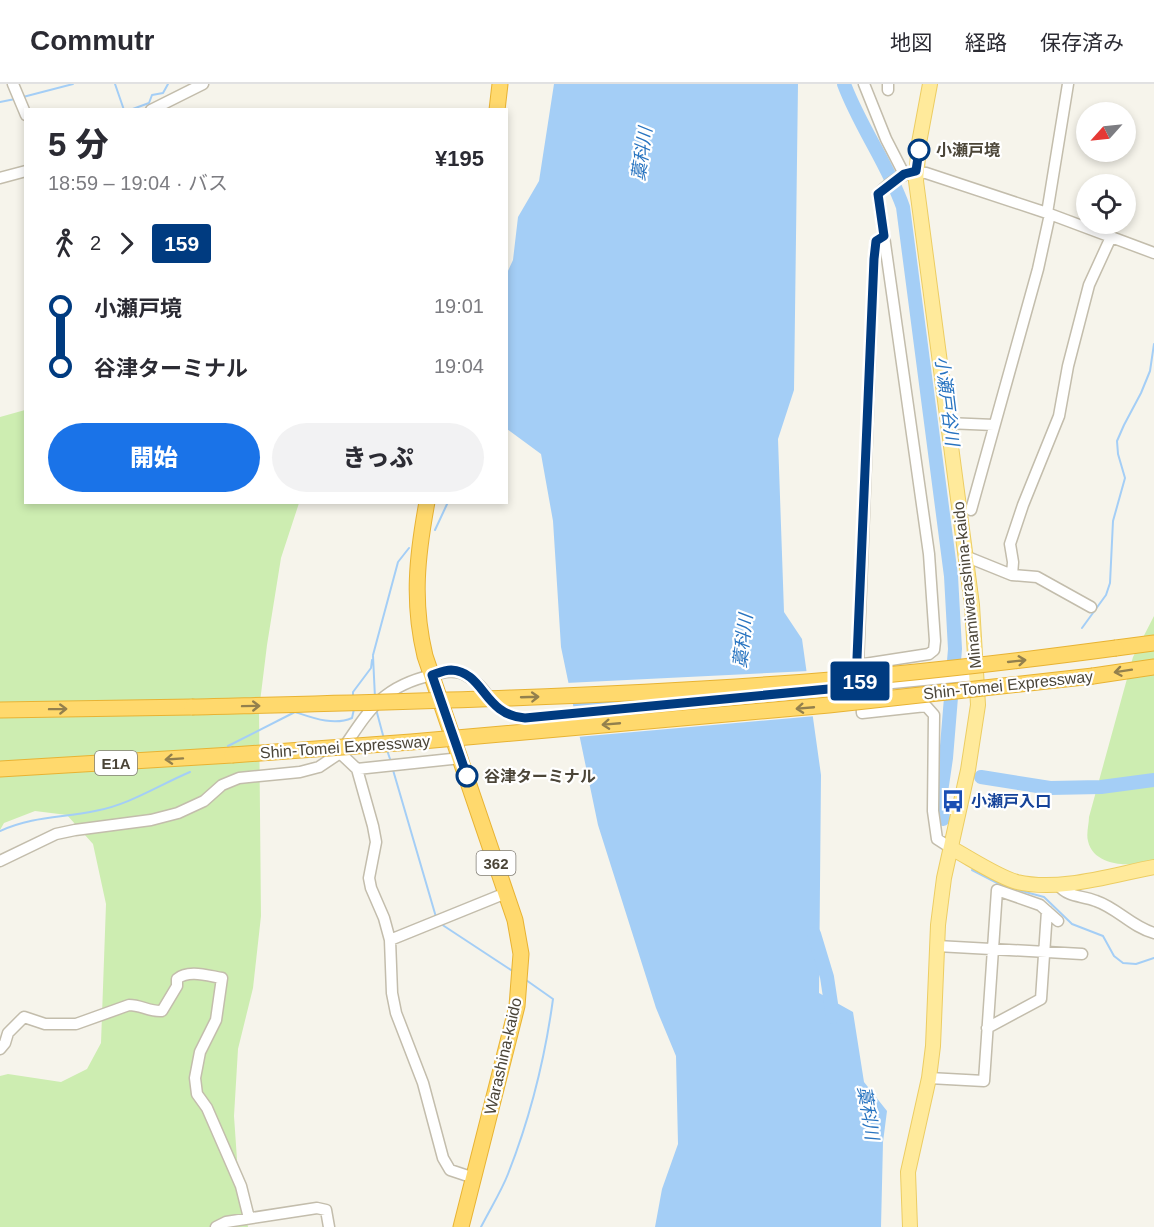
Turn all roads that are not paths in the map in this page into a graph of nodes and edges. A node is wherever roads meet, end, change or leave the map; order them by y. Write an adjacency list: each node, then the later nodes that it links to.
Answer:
1 (13, 84): 9 (street)
2 (203, 84): 7 (street)
3 (500, 84): 8 (highway)
4 (864, 84): 11 (street)
5 (930, 84): 11 (main road, Minamiwarashina-kaido)
6 (1068, 84): 13 (street)
7 (155, 108)
8 (497, 108)
9 (24, 110)
10 (24, 172): 12 (street)
11 (910, 172): 13 (street); 14 (street); 17 (main road, Minamiwarashina-kaido)
12 (0, 178)
13 (1048, 214): 15 (street); 18 (street)
14 (884, 236): 25 (street); 25 (street)
15 (1111, 237): 16 (street); 22 (street)
16 (1154, 254)
17 (947, 423): 18 (street); 21 (main road, Minamiwarashina-kaido)
18 (994, 425): 20 (street)
19 (427, 504): 27 (highway, Warashina-kaido / 362)
20 (970, 510)
21 (965, 556): 22 (street); 28 (main road, Minamiwarashina-kaido)
22 (1012, 574): 23 (street)
23 (1091, 608)
24 (1154, 643): 30 (highway, Shin-Tomei Expressway, one-way to 24, bridge)
25 (858, 665): 29 (street)
26 (1154, 667): 33 (highway, Shin-Tomei Expressway / E1A, one-way to 33, bridge)
27 (432, 675): 29 (street); 31 (street); 32 (highway, Warashina-kaido / 362)
28 (976, 675): 29 (street); 35 (main road, Minamiwarashina-kaido)
29 (860, 686): 35 (street)
30 (0, 710)
31 (340, 753): 34 (street); 36 (street)
32 (461, 758): 34 (street); 39 (highway, Warashina-kaido / 362)
33 (0, 769)
34 (357, 769): 43 (street)
35 (951, 849): 38 (main road); 44 (main road, Minamiwarashina-kaido)
36 (0, 861)
37 (1154, 867): 38 (main road)
38 (1058, 885): 42 (street)
39 (506, 893): 43 (street); 51 (highway, Warashina-kaido / 362)
40 (1047, 911): 41 (street); 45 (street); 46 (street)
41 (1058, 921)
42 (1154, 933)
43 (390, 940): 51 (street)
44 (937, 946): 45 (street); 50 (main road, Minamiwarashina-kaido)
45 (993, 949): 46 (street); 48 (street)
46 (1044, 952): 47 (street); 48 (street)
47 (1082, 954)
48 (987, 1028): 50 (street)
49 (0, 1049): 52 (street)
50 (929, 1078): 56 (main road, Minamiwarashina-kaido)
51 (474, 1178): 55 (highway, Warashina-kaido / 362)
52 (249, 1218): 53 (street); 54 (street)
53 (216, 1227)
54 (329, 1227)
55 (461, 1227)
56 (910, 1227)

